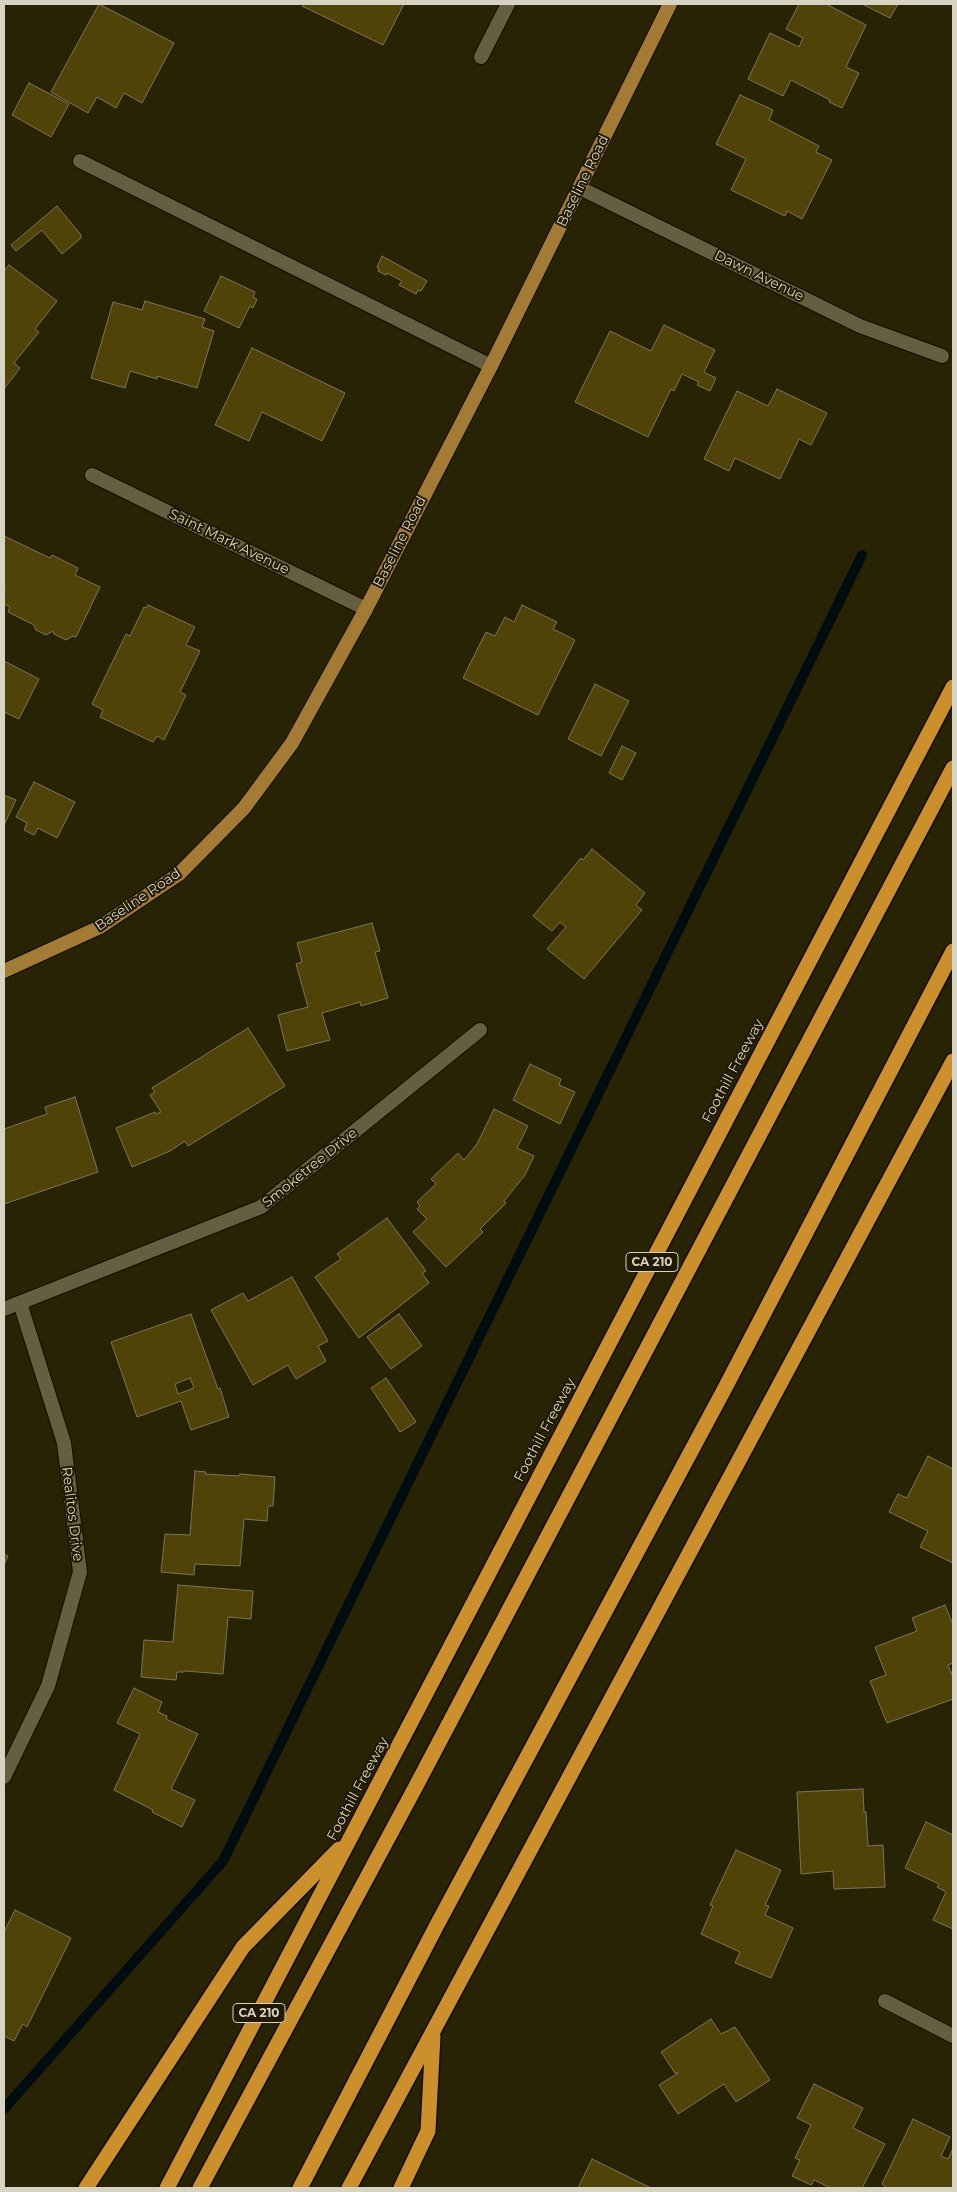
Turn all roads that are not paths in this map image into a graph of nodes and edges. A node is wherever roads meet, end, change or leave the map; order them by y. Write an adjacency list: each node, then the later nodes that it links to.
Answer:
1 (508, 4): 3 (street)
2 (670, 4): 5 (main road, Baseline Road)
3 (481, 57)
4 (80, 161): 7 (street)
5 (580, 188): 6 (street, Dawn Avenue); 7 (main road, Baseline Road)
6 (942, 356)
7 (490, 366): 9 (main road, Baseline Road)
8 (92, 475): 9 (street, Saint Mark Avenue)
9 (366, 608): 13 (main road, Baseline Road)
10 (953, 687): 19 (highway, Foothill Freeway / CA 210)
11 (953, 768): 25 (highway)
12 (953, 951): 26 (highway)
13 (4, 972)
14 (480, 1030): 16 (street, Smoketree Drive)
15 (953, 1061): 21 (highway)
16 (20, 1303): 17 (street, Smoketree Drive); 18 (street, Realitos Drive)
17 (4, 1309)
18 (4, 1777)
19 (351, 1837): 23 (highway); 24 (highway, Foothill Freeway / CA 210)
20 (885, 2002): 22 (street)
21 (434, 2032): 27 (highway); 28 (highway)
22 (953, 2036)
23 (86, 2188)
24 (167, 2188)
25 (200, 2188)
26 (300, 2188)
27 (349, 2188)
28 (401, 2188)

